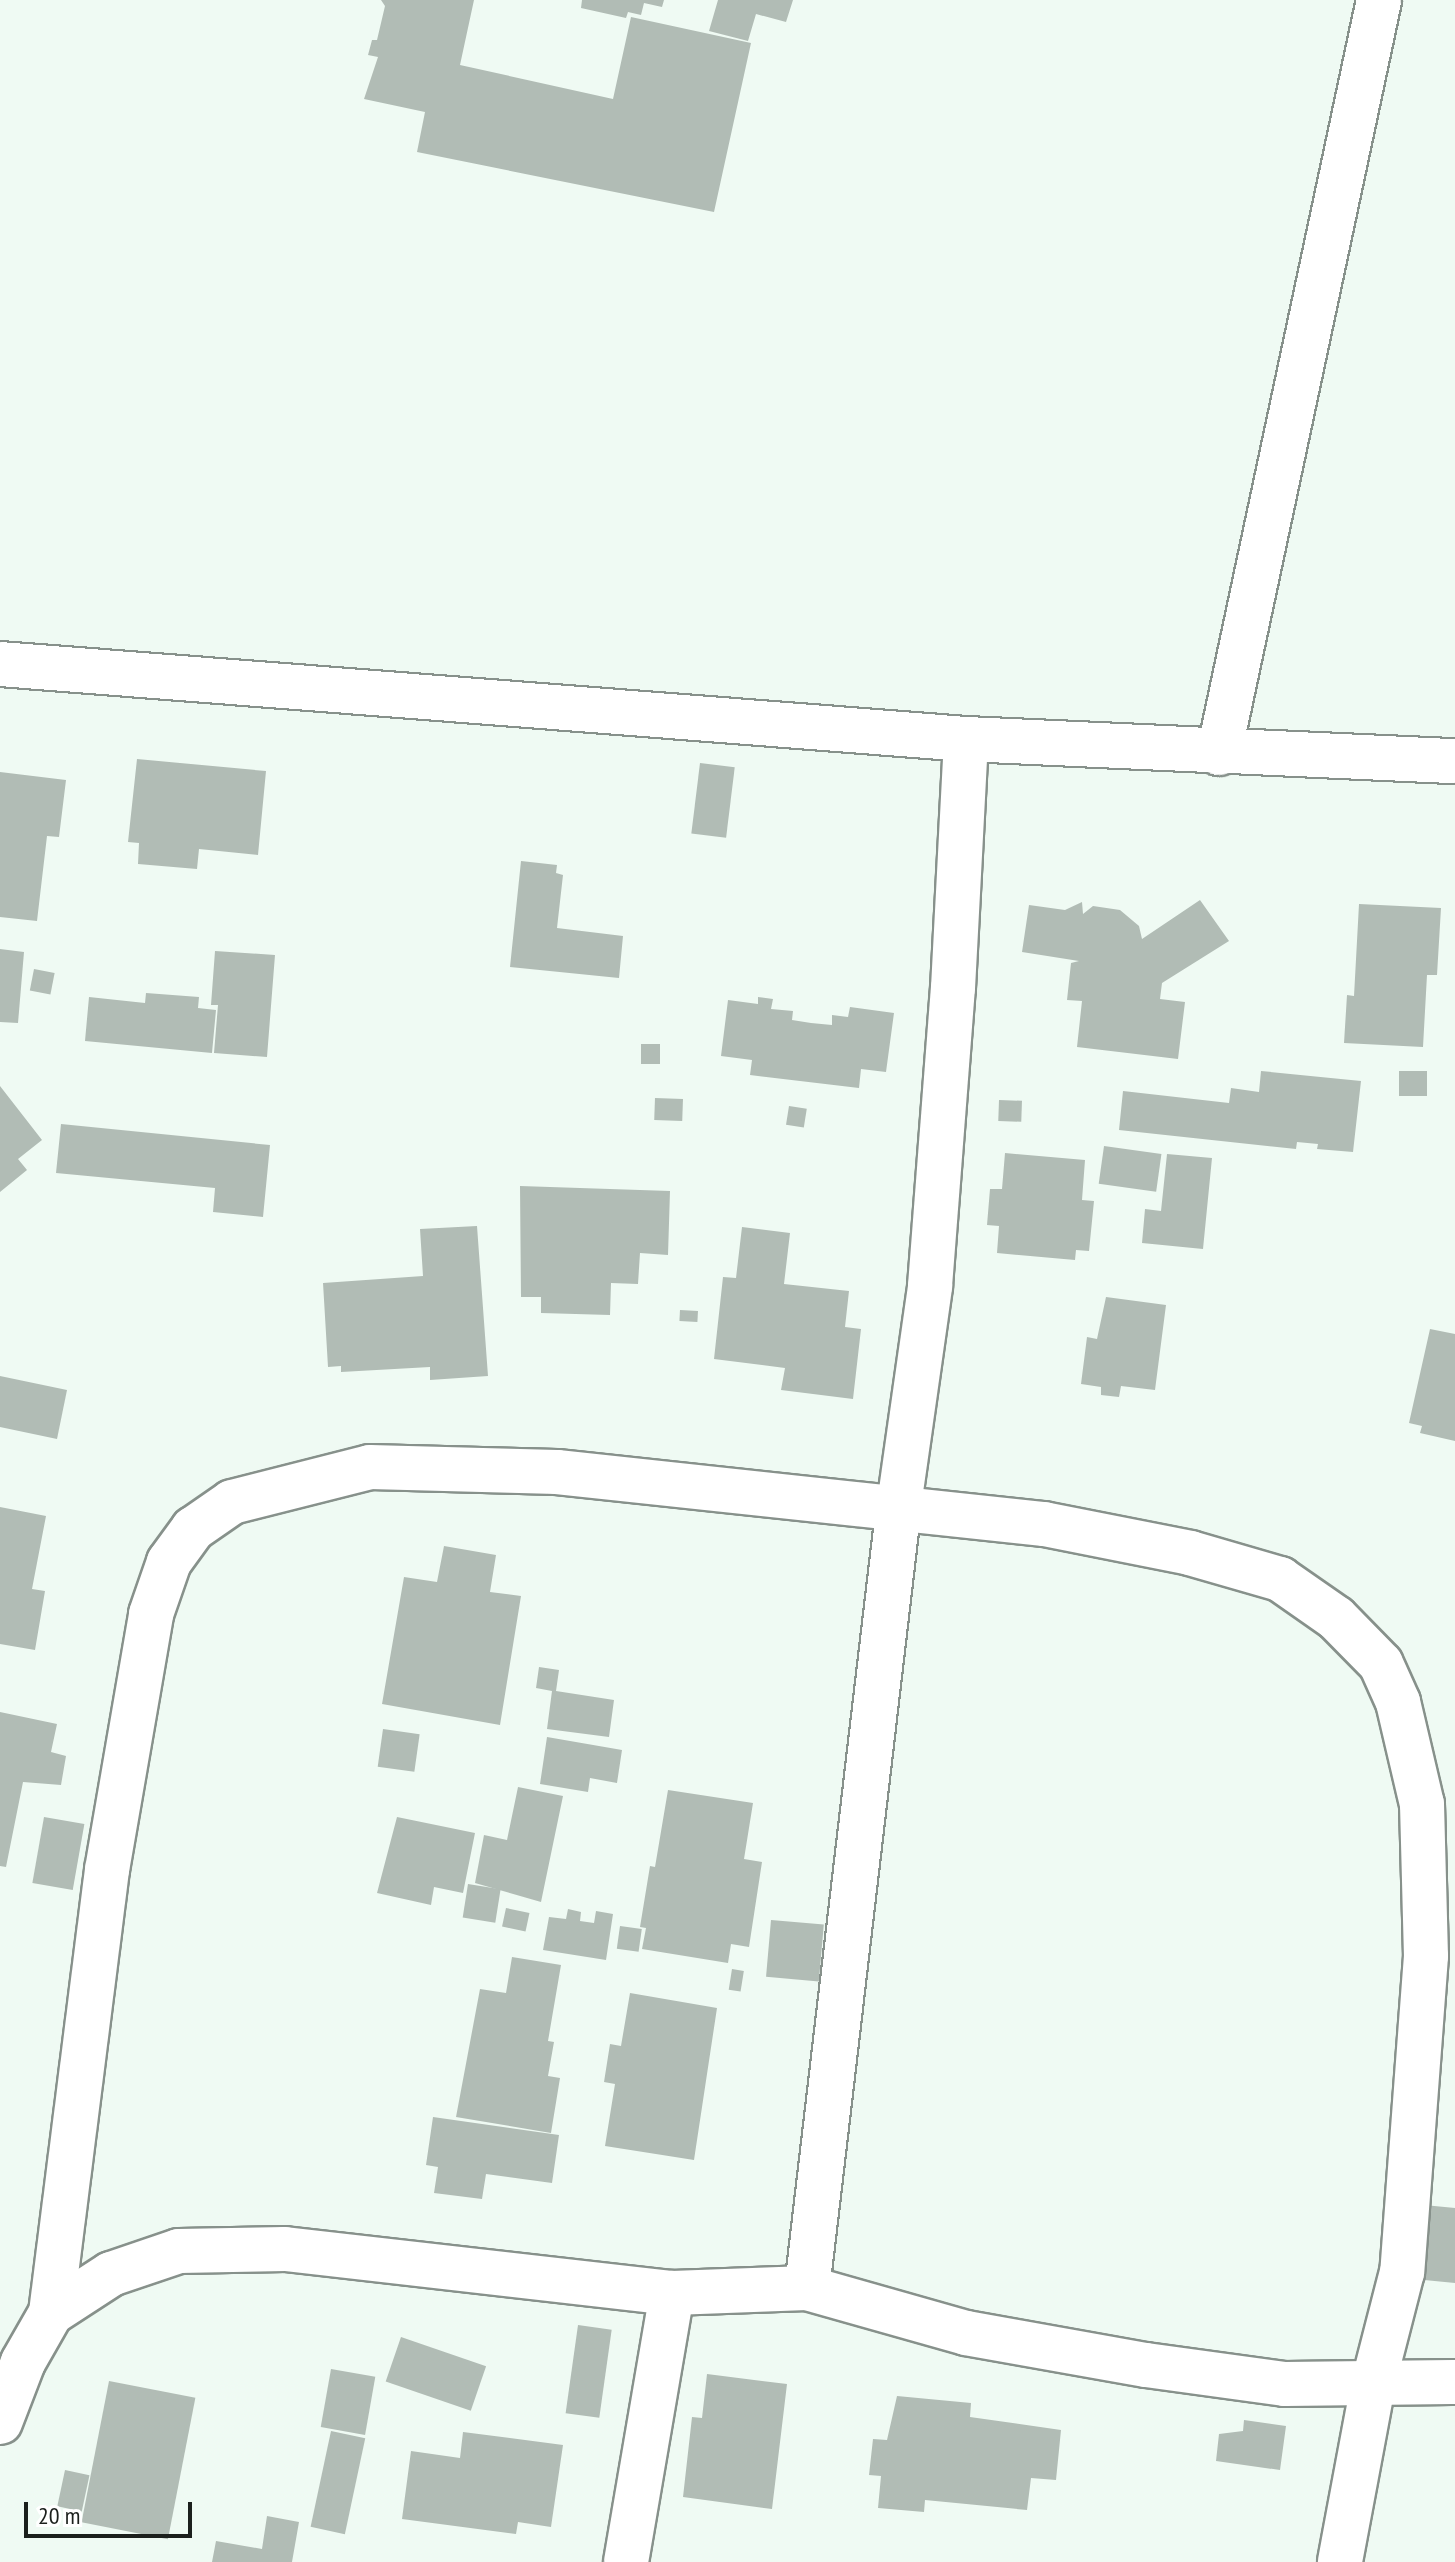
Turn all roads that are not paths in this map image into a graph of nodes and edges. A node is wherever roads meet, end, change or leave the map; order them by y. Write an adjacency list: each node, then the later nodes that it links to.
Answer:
1 (1379, 0): 4 (street)
2 (0, 664): 3 (street)
3 (966, 739): 4 (street); 6 (street)
4 (1219, 753): 5 (street)
5 (1455, 761)
6 (899, 1505): 7 (street); 9 (street); 11 (street)
7 (807, 2288): 8 (street); 11 (street)
8 (672, 2293): 9 (street); 13 (street)
9 (51, 2313): 12 (street)
10 (1455, 2382): 11 (street)
11 (1373, 2385): 14 (street)
12 (0, 2422)
13 (626, 2562)
14 (1340, 2562)

